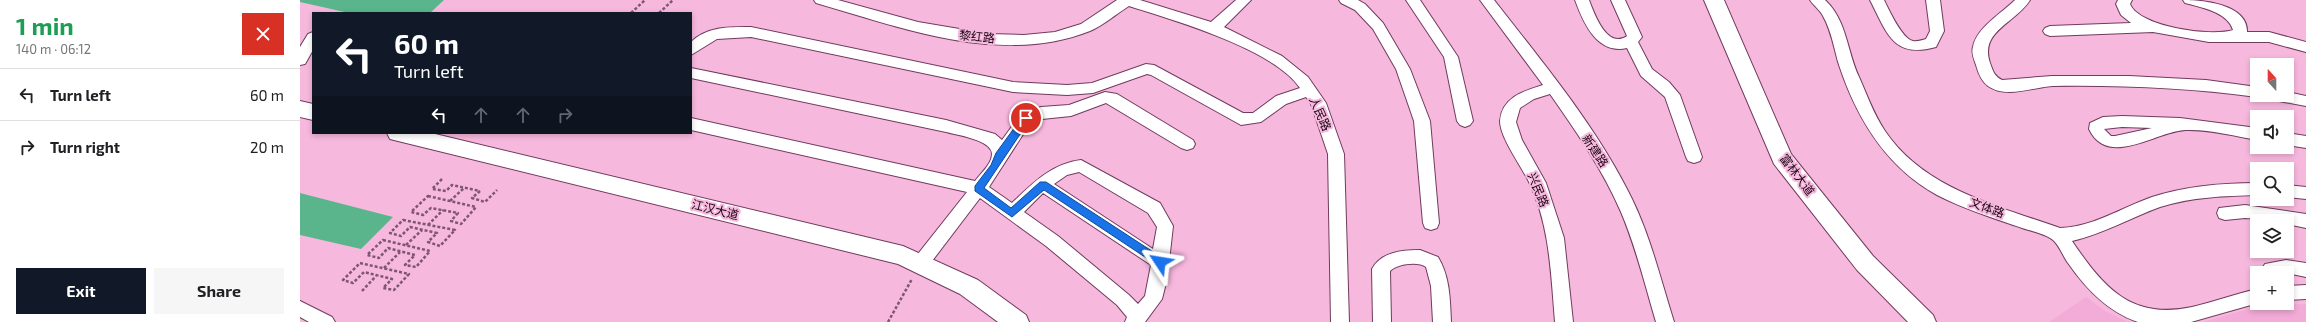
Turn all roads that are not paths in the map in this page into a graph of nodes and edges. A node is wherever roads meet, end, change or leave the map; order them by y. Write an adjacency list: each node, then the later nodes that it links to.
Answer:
1 (821, 0): 2 (street, 黎红路)
2 (1126, 0): 17 (street, 人民路)
3 (1244, 0): 17 (street)
4 (1346, 0): 51 (street)
5 (1413, 0): 33 (street)
6 (1487, 0): 26 (street, 新建路)
7 (1582, 0): 21 (street)
8 (1618, 0): 21 (street)
9 (1714, 0): 69 (main road, 富林大道)
10 (1817, 0): 52 (street, 文体路)
11 (1877, 0): 12 (street)
12 (1933, 0)
13 (2023, 0): 28 (street)
14 (2125, 0): 16 (street)
15 (2190, 0): 19 (street)
16 (2153, 27): 18 (street); 19 (street)
17 (1214, 28): 27 (street, 人民路)
18 (2050, 31)
19 (2226, 37): 22 (street)
20 (312, 39): 24 (street)
21 (1631, 42): 42 (street)
22 (2306, 47)
23 (692, 49): 27 (street)
24 (300, 60)
25 (692, 73): 41 (street)
26 (1553, 88): 67 (street, 兴民路); 68 (street, 新建路)
27 (1309, 90): 64 (street, 人民路)
28 (2250, 91)
29 (2294, 99): 30 (street)
30 (2306, 101)
31 (300, 109): 32 (main road)
32 (312, 112)
33 (1465, 121)
34 (692, 124): 44 (street)
35 (2183, 125): 36 (street)
36 (2250, 133)
37 (402, 134): 54 (main road, 江汉大道)
38 (2294, 139): 39 (street)
39 (2306, 142)
40 (1187, 144): 41 (street)
41 (1000, 156): 44 (street)
42 (1694, 157)
43 (1043, 185): 49 (street); 53 (street); 53 (street)
44 (978, 188): 49 (street); 54 (street)
45 (2250, 189): 52 (street, 文体路)
46 (2294, 192): 47 (street)
47 (2306, 193)
48 (2225, 213): 50 (street)
49 (1012, 214): 61 (street)
50 (2306, 221)
51 (1431, 223)
52 (2059, 235): 59 (street)
53 (1160, 262): 61 (street)
54 (920, 264): 63 (main road, 江汉大道)
55 (2294, 269): 56 (street)
56 (2306, 270)
57 (2294, 292): 58 (street)
58 (2306, 292)
59 (2250, 298)
60 (300, 309): 62 (street)
61 (1136, 320)
62 (326, 322)
63 (1017, 322)
64 (1340, 322)
65 (1382, 322): 66 (street)
66 (1442, 322)
67 (1564, 322)
68 (1665, 322)
69 (1924, 322)

